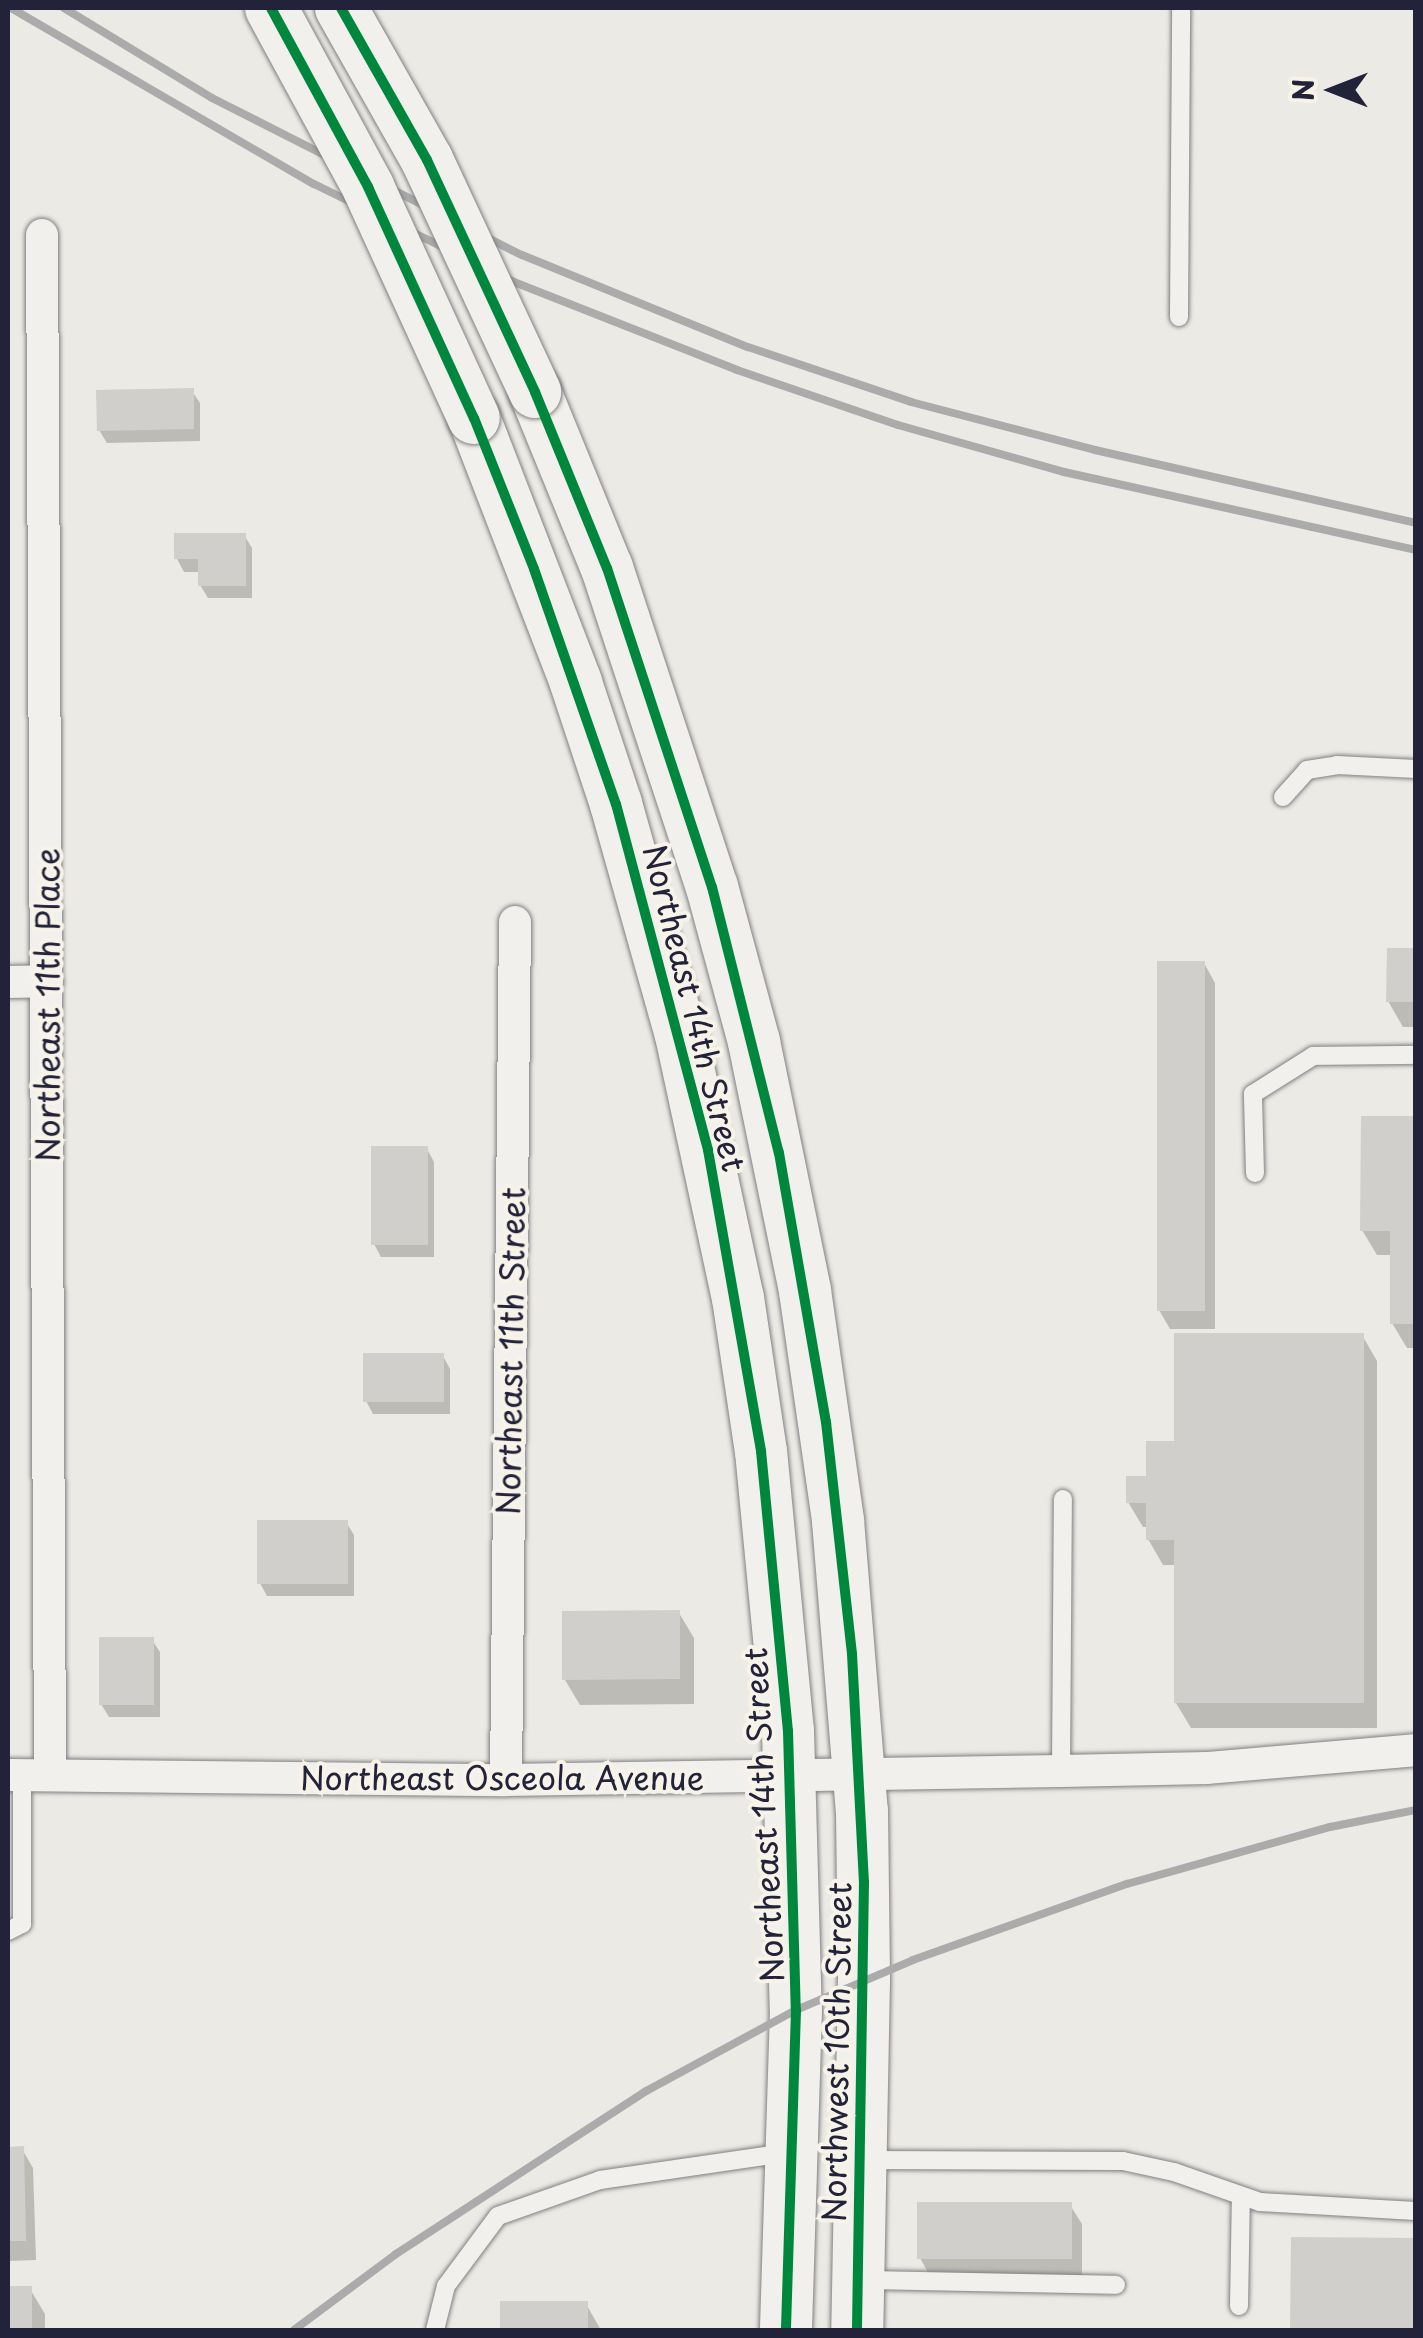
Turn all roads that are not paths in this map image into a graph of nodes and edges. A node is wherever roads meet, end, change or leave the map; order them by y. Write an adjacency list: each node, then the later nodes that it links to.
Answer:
1 (271, 8): 18 (main road, Northeast 14th Street, bridge)
2 (342, 8): 16 (main road, Northeast 14th Street, bridge)
3 (1186, 10): 5 (lane)
4 (42, 235): 9 (street, Northeast 11th Place)
5 (1178, 317)
6 (1416, 768): 7 (lane)
7 (1282, 797)
8 (515, 922): 19 (street, Northeast 11th Street)
9 (47, 981): 10 (street); 17 (street, Northeast 11th Place)
10 (8, 982)
11 (1416, 1054): 12 (lane)
12 (1255, 1172)
13 (1063, 1499): 15 (lane)
14 (1416, 1750): 15 (street, Northeast Osceola Avenue)
15 (1060, 1771): 16 (street, Northeast Osceola Avenue)
16 (859, 1774): 18 (street, Northeast Osceola Avenue); 22 (main road, Northwest 10th Street)
17 (27, 1775): 19 (street, Northeast Osceola Avenue); 20 (lane)
18 (790, 1775): 19 (street, Northeast Osceola Avenue); 21 (main road, Northeast 14th Street)
19 (506, 1780)
20 (8, 1931)
21 (791, 2152): 28 (lane); 29 (main road, Northeast 14th Street)
22 (861, 2160): 23 (lane); 25 (main road, Northwest 10th Street)
23 (1240, 2196): 24 (lane); 27 (lane)
24 (1416, 2212)
25 (858, 2280): 26 (lane); 30 (main road, Northwest 10th Street)
26 (1116, 2285)
27 (1238, 2306)
28 (435, 2330)
29 (786, 2330)
30 (857, 2330)

